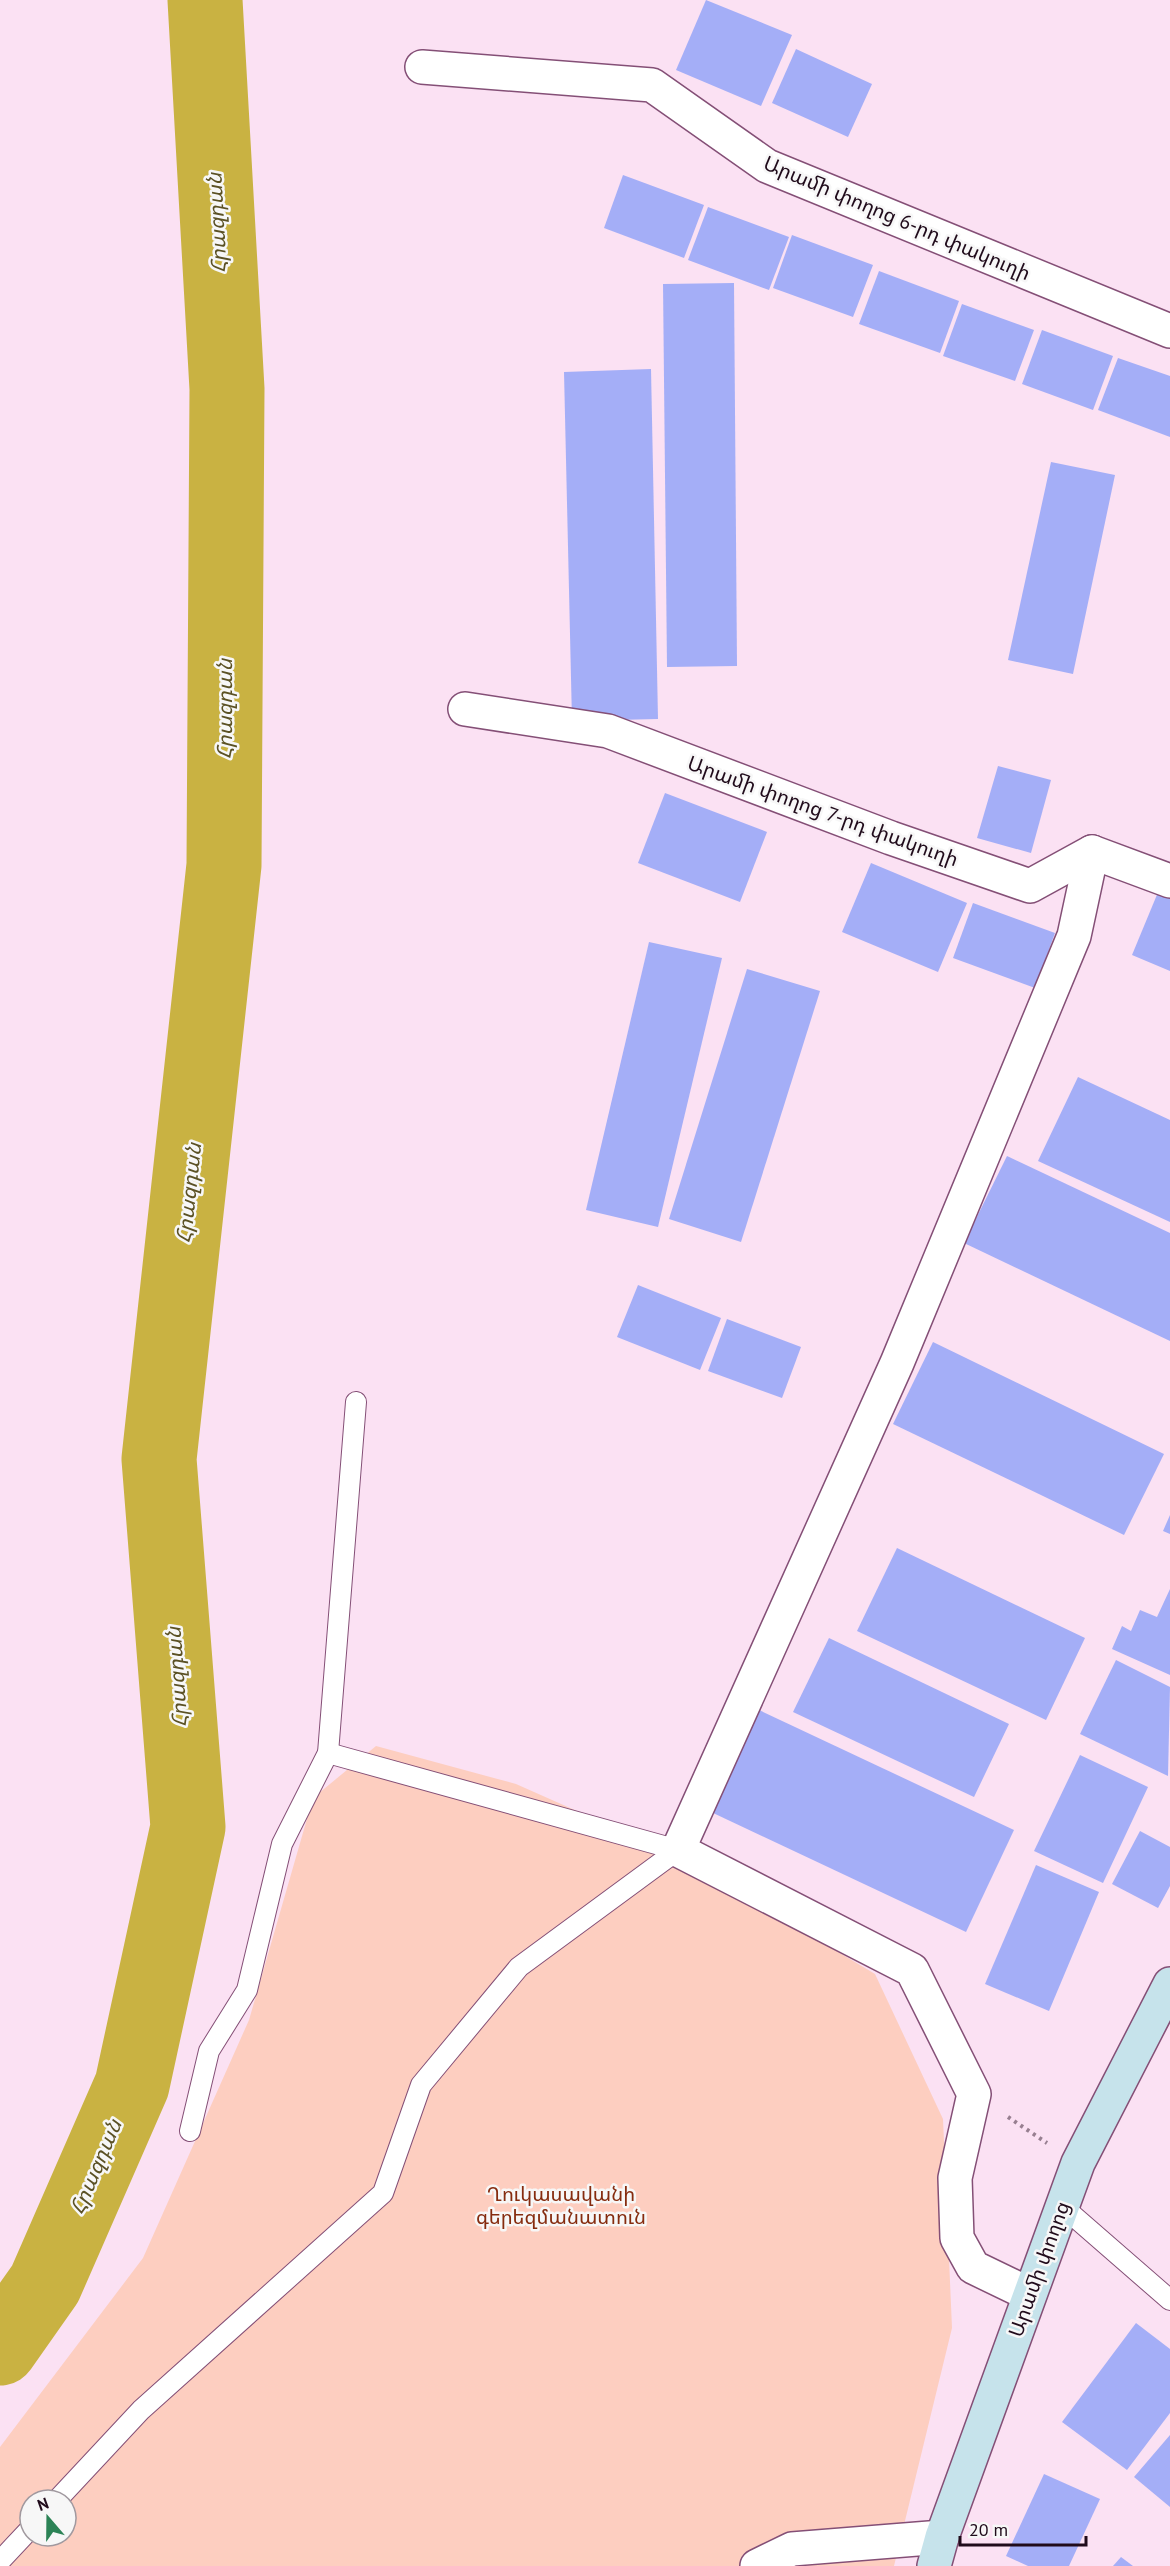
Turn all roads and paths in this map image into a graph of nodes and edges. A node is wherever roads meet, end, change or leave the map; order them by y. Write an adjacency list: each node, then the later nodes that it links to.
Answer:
1 (422, 67): 2 (street, Արամի փողոց 6-րդ փակուղի)
2 (1170, 331)
3 (465, 709): 4 (street, Արամի փողոց 7-րդ փակուղի)
4 (1092, 852): 5 (street); 8 (street)
5 (1170, 881)
6 (356, 1402): 7 (lane)
7 (328, 1753): 8 (lane); 11 (lane)
8 (678, 1850): 10 (street); 16 (lane)
9 (1170, 1984): 12 (main road, Արամի փողոց)
10 (974, 2094): 12 (path); 14 (street)
11 (190, 2131)
12 (1078, 2163): 13 (main road, Արամի փողոց)
13 (1062, 2206): 14 (main road, Արամի փողոց); 15 (lane)
14 (1029, 2294): 18 (main road, Արամի փողոց)
15 (1170, 2300)
16 (68, 2488)
17 (18, 2542): 19 (lane)
18 (938, 2552): 20 (street)
19 (0, 2561)
20 (758, 2566)

